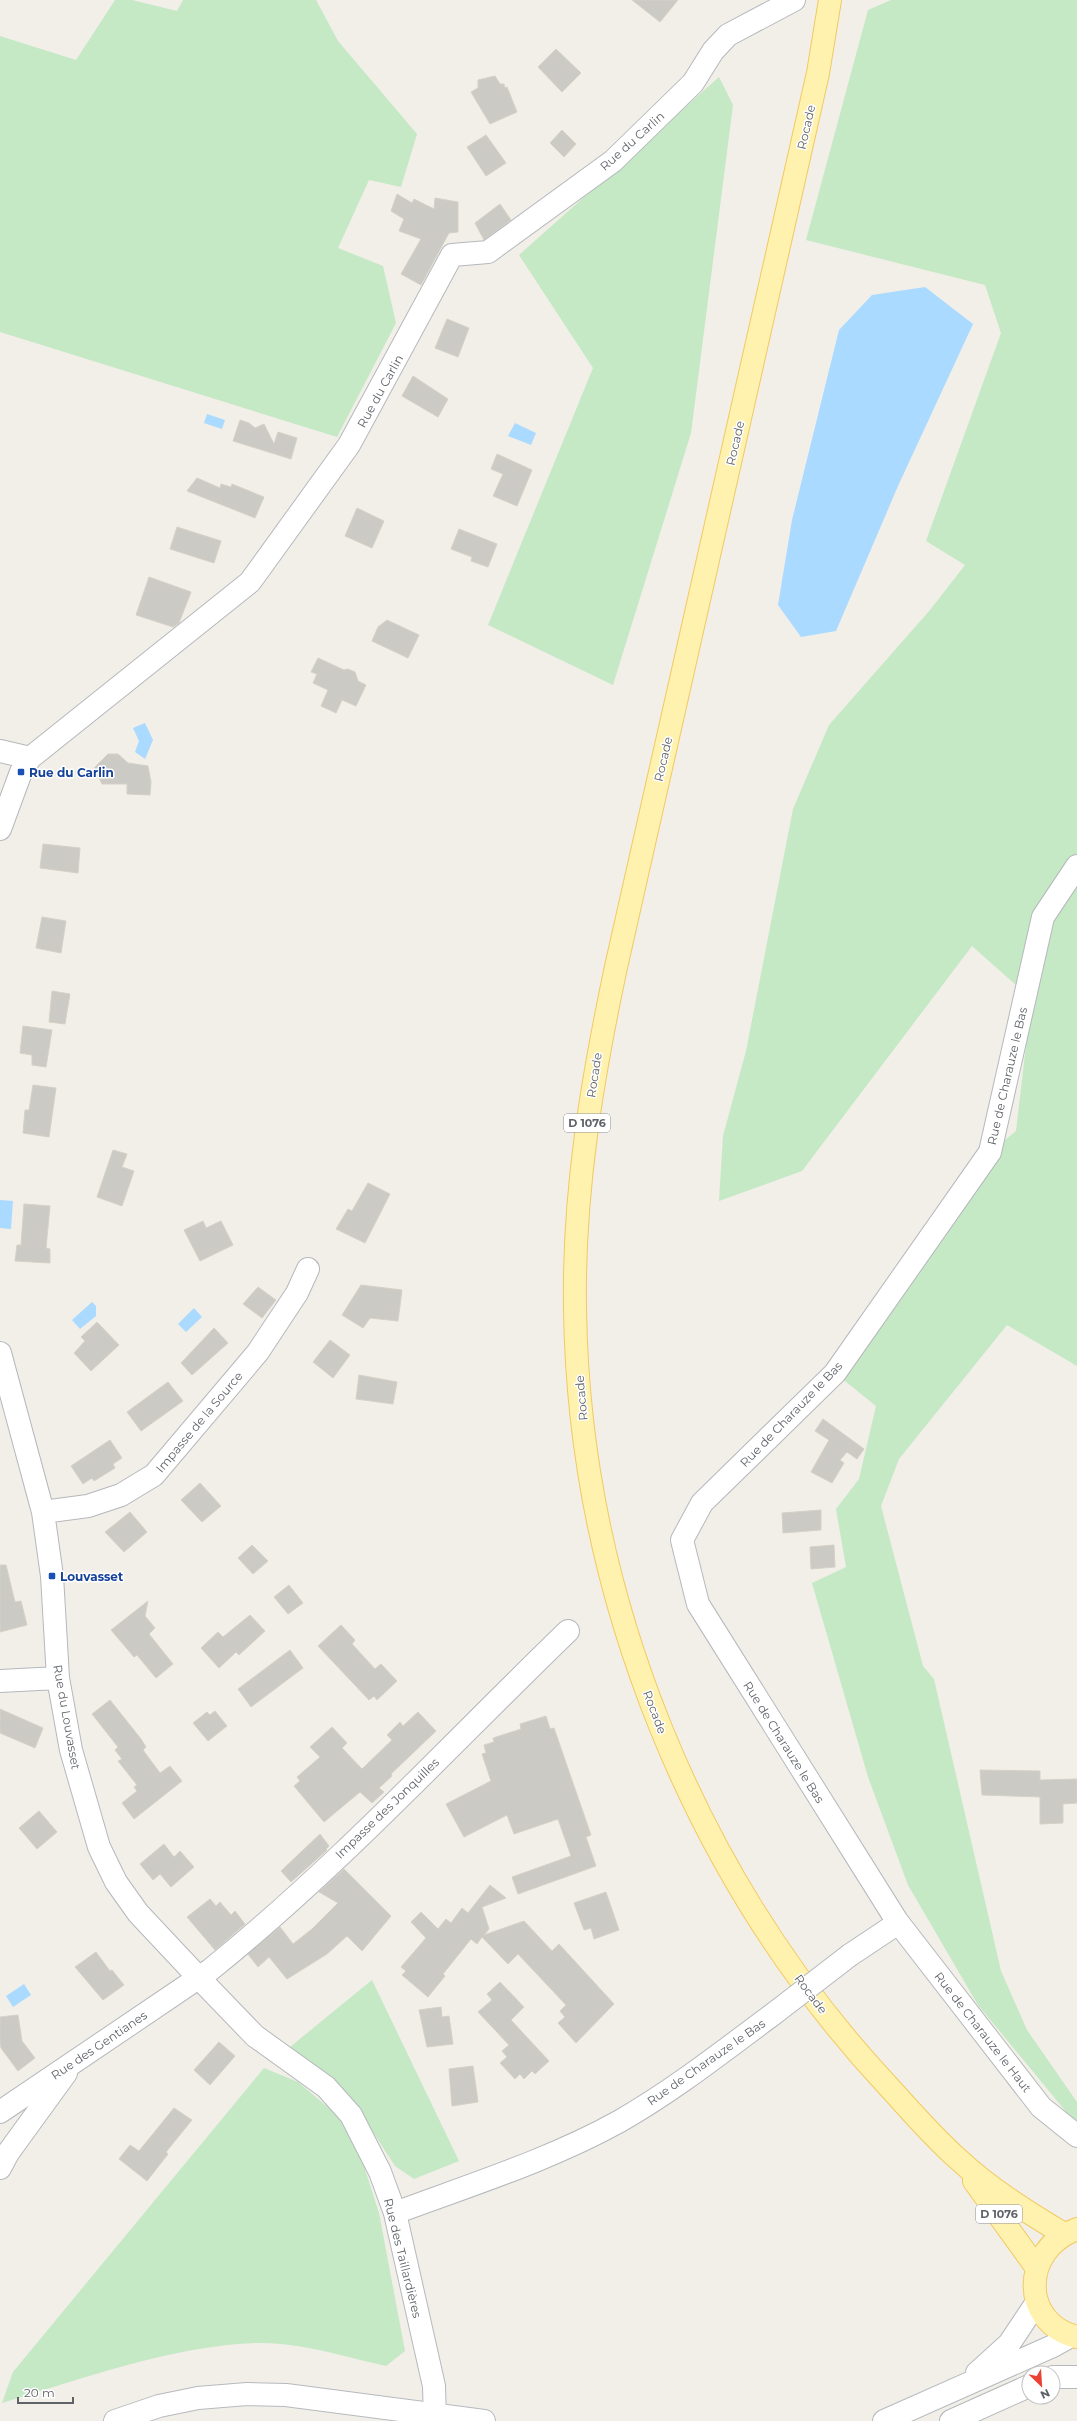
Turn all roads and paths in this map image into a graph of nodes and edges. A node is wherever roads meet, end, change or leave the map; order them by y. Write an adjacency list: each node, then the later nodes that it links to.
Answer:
1 (794, 0): 4 (street, Rue du Carlin)
2 (830, 0): 18 (main road, Rocade / D 1076)
3 (0, 751): 4 (street)
4 (30, 758): 5 (street, Rue du Carlin)
5 (0, 829)
6 (1077, 866): 13 (street, Rue de Charauze le Bas)
7 (308, 1269): 9 (street, Impasse de la Source)
8 (0, 1353): 9 (street, Rue du Louvasset)
9 (43, 1512): 11 (street, Rue du Louvasset)
10 (568, 1631): 14 (street, Impasse des Jonquilles)
11 (58, 1678): 12 (street); 14 (street, Rue du Louvasset)
12 (0, 1681)
13 (898, 1920): 17 (street, Rue de Charauze le Haut); 20 (street, Rue de Charauze le Bas, bridge)
14 (199, 1978): 15 (street, Rue des Gentianes); 20 (street, Rue des Taillardières)
15 (75, 2061): 16 (street, Rue des Gentianes); 19 (street)
16 (0, 2112)
17 (1077, 2136)
18 (961, 2162): 21 (main road, Rocade / D 1076); 22 (main road, Rocade / D 1076)
19 (0, 2168)
20 (395, 2213): 29 (street, Rue des Taillardières)
21 (1070, 2231): 22 (main road)
22 (1036, 2268): 23 (main road)
23 (1037, 2302): 24 (main road); 27 (street)
24 (1074, 2337): 27 (street)
25 (1061, 2377): 26 (street)
26 (1077, 2377)
27 (963, 2386): 32 (street)
28 (1021, 2390): 33 (street)
29 (435, 2418): 30 (street); 31 (street)
30 (115, 2421)
31 (484, 2421)
32 (884, 2421)
33 (951, 2421)

